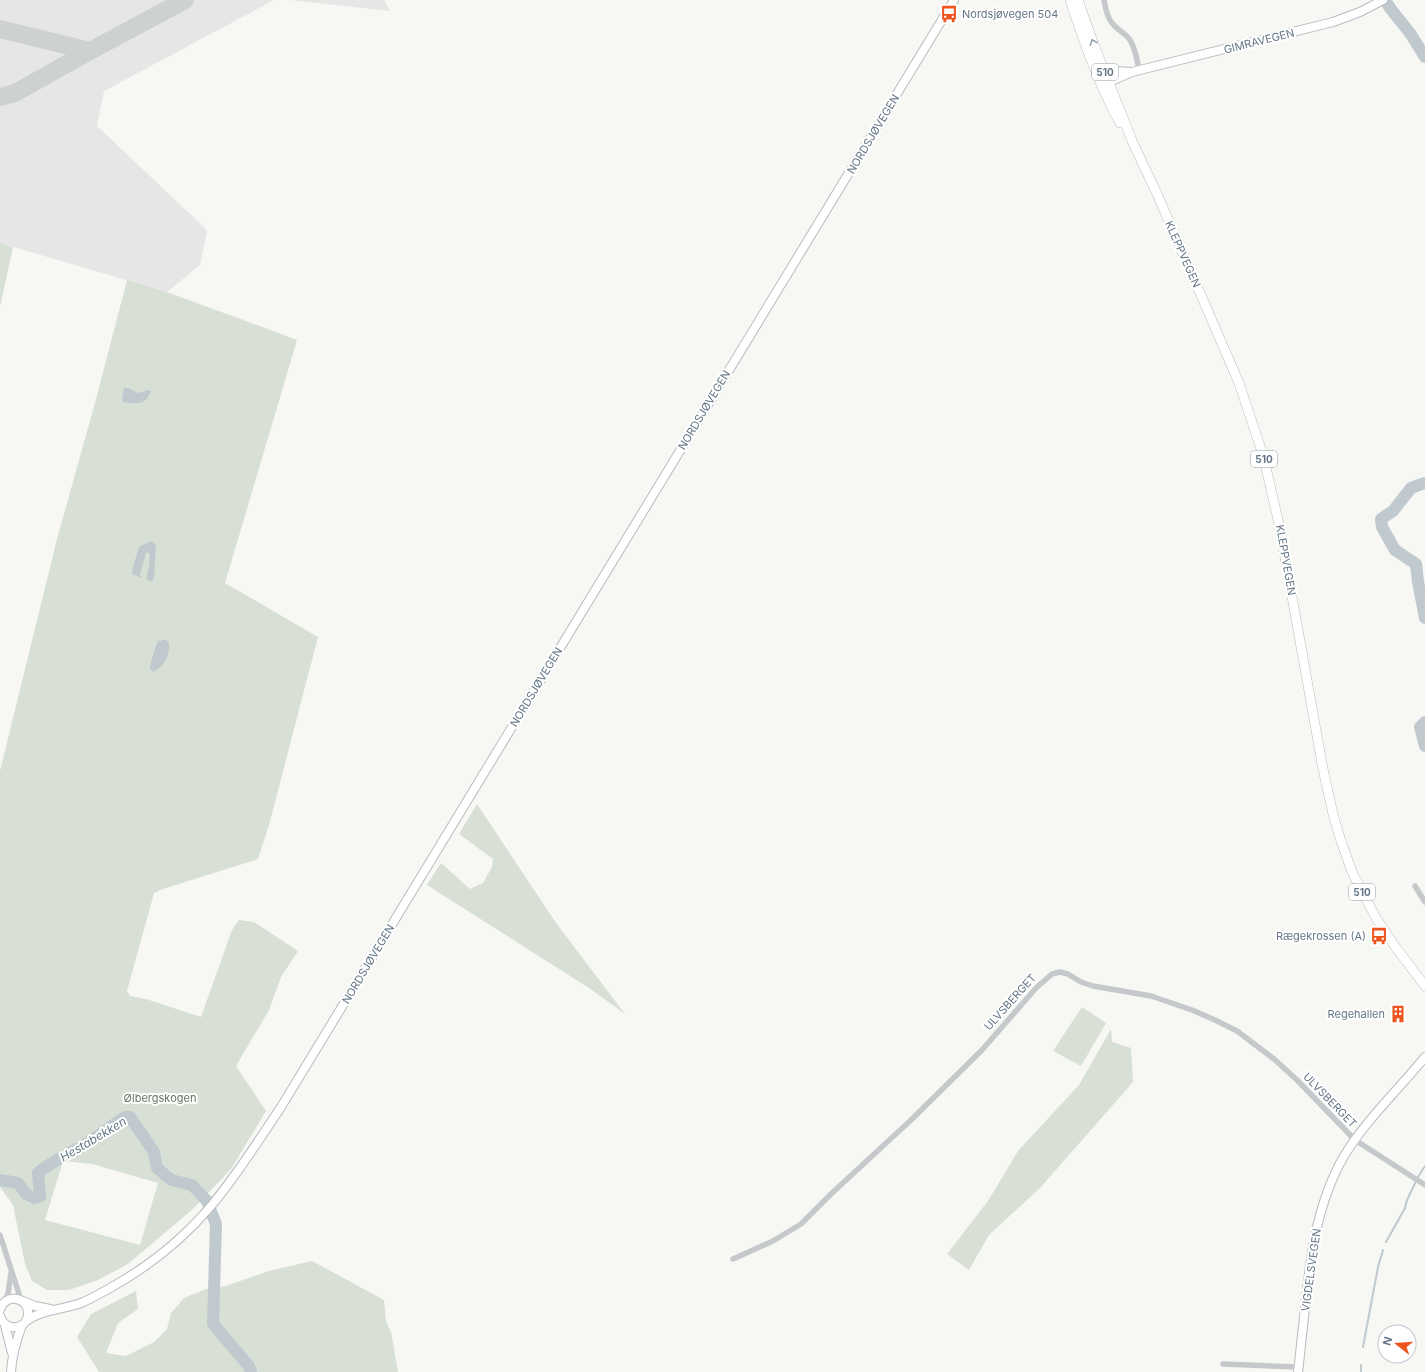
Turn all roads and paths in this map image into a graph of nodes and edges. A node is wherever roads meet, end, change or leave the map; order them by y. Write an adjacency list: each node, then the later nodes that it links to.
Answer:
1 (954, 0): 19 (main road, NORDSJØVEGEN)
2 (1070, 0): 7 (main road, KLEPPVEGEN / 510)
3 (1078, 0): 7 (main road, KLEPPVEGEN / 510, one-way to 3)
4 (1104, 0): 6 (street)
5 (1383, 0): 6 (main road, GIMRAVEGEN)
6 (1135, 71): 7 (main road, GIMRAVEGEN)
7 (1105, 79): 10 (main road, KLEPPVEGEN / 510)
8 (1415, 886): 9 (street)
9 (1425, 902)
10 (1423, 982)
11 (1425, 1057): 12 (main road, VIGDELSVEGEN)
12 (1355, 1140): 13 (street, ULVSBERGET); 15 (street, ULVSBERGET); 24 (main road, VIGDELSVEGEN)
13 (1425, 1185)
14 (0, 1235): 16 (street)
15 (733, 1259)
16 (11, 1269): 17 (street); 18 (street)
17 (21, 1300): 18 (main road); 19 (main road, NORDSJØVEGEN); 21 (main road)
18 (2, 1305)
19 (53, 1309): 21 (main road, NORDSJØVEGEN)
20 (2, 1320): 21 (main road); 22 (main road)
21 (24, 1323): 22 (main road)
22 (12, 1356): 25 (main road)
23 (1223, 1364): 24 (street)
24 (1298, 1370)
25 (11, 1372)

